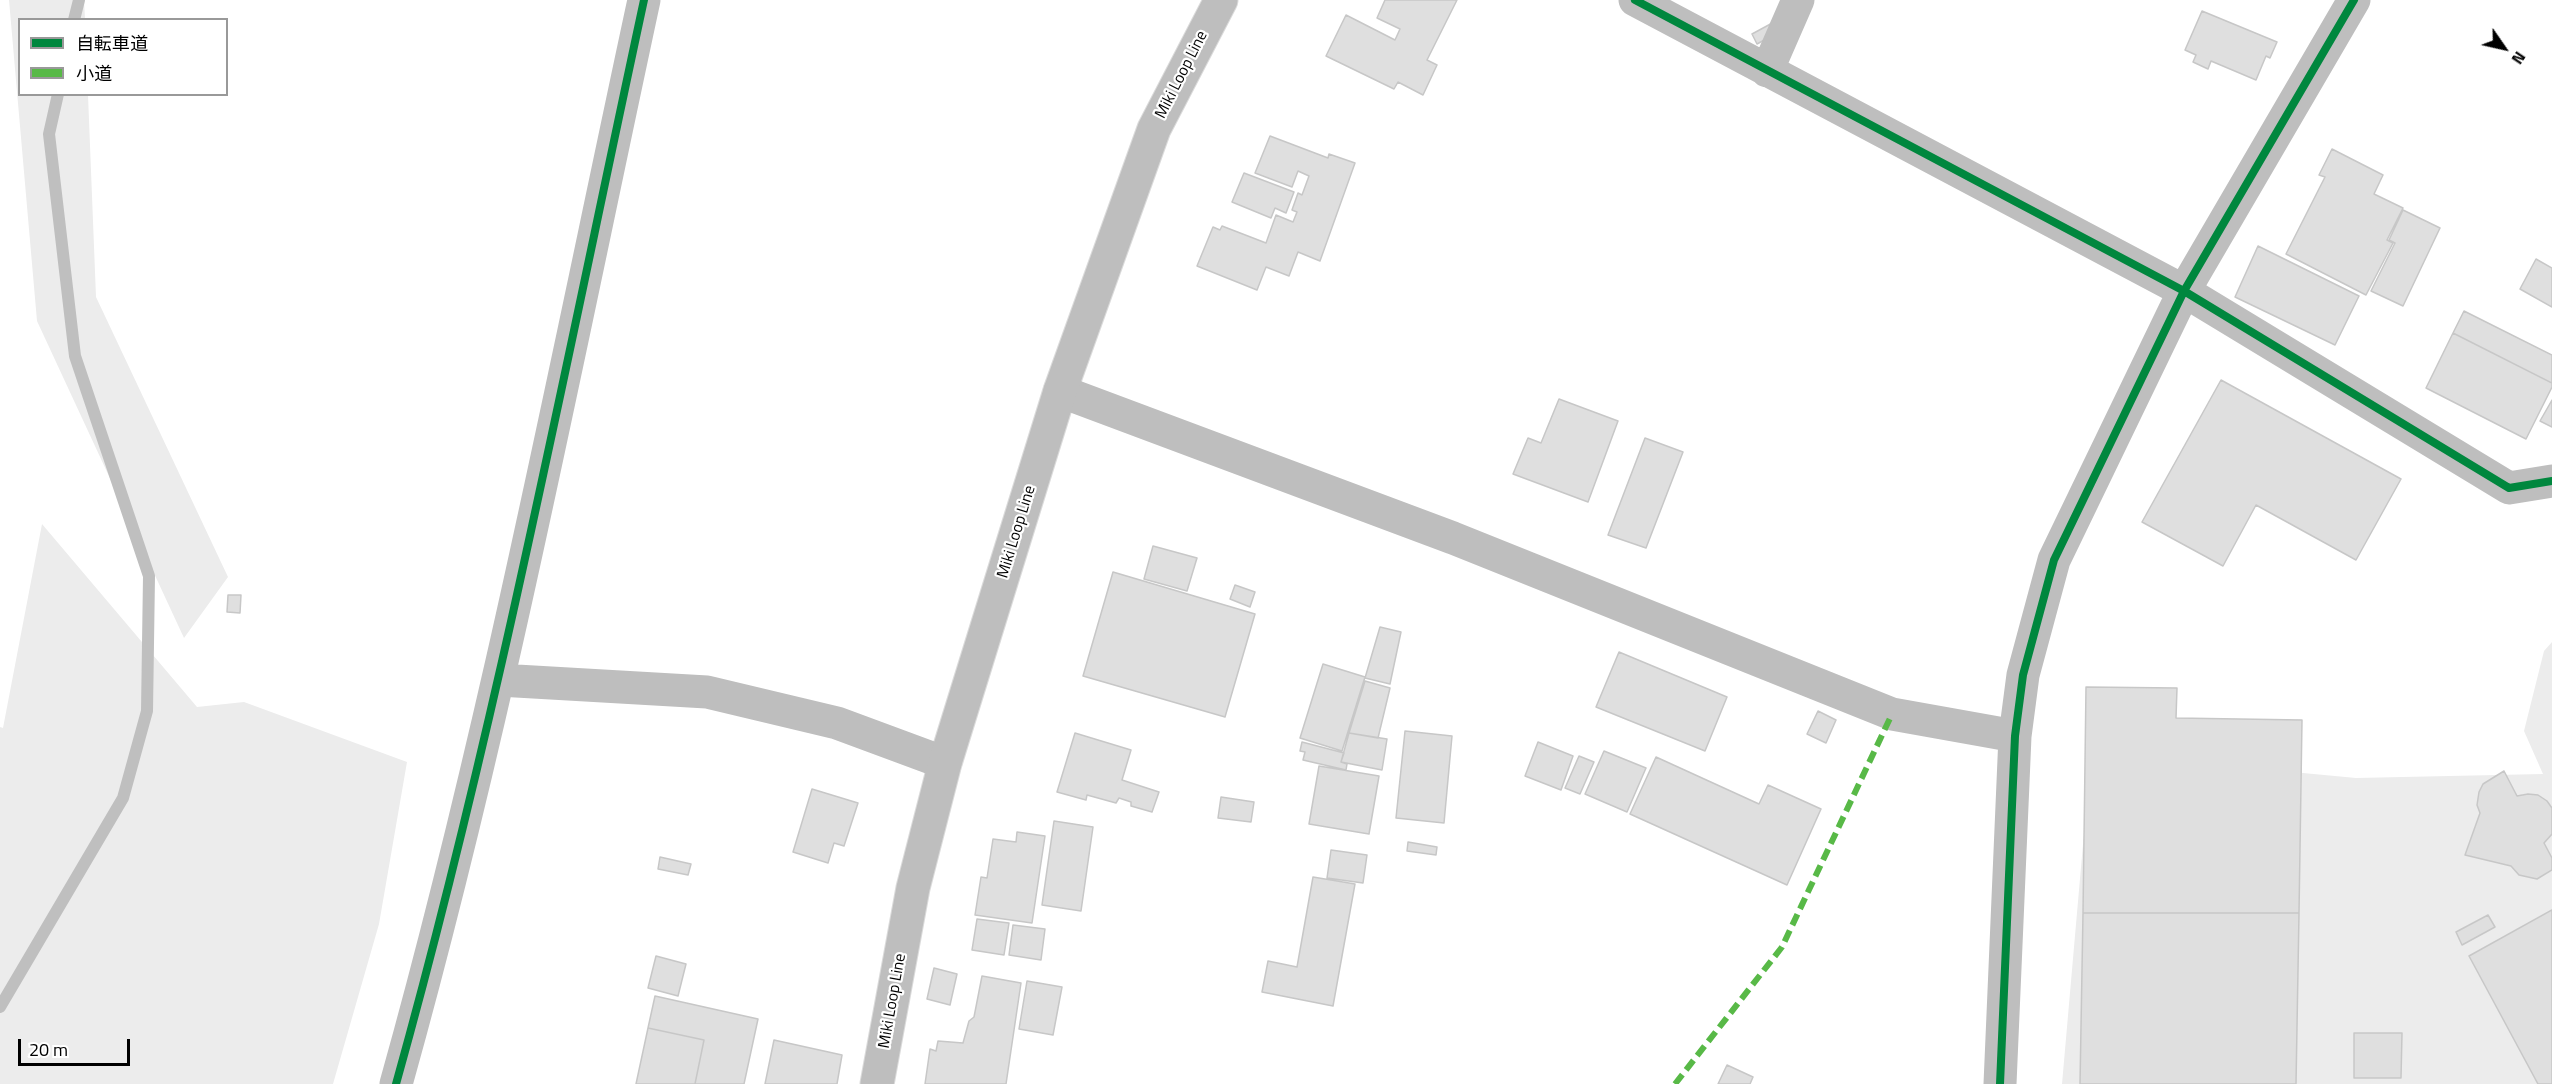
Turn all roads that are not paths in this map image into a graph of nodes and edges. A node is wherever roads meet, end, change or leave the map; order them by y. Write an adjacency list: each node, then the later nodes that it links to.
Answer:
1 (644, 0): 10 (street)
2 (1221, 0): 8 (street, Miki Loop Line)
3 (1635, 0): 6 (street)
4 (1798, 0): 6 (street)
5 (2354, 0): 7 (street)
6 (1767, 71): 7 (street)
7 (2184, 291): 9 (street); 11 (street)
8 (1060, 391): 11 (street); 12 (street, Miki Loop Line)
9 (2552, 481)
10 (499, 681): 12 (street); 13 (street)
11 (2015, 736): 15 (street)
12 (945, 763): 14 (street, Miki Loop Line)
13 (396, 1084)
14 (877, 1084)
15 (2000, 1084)

